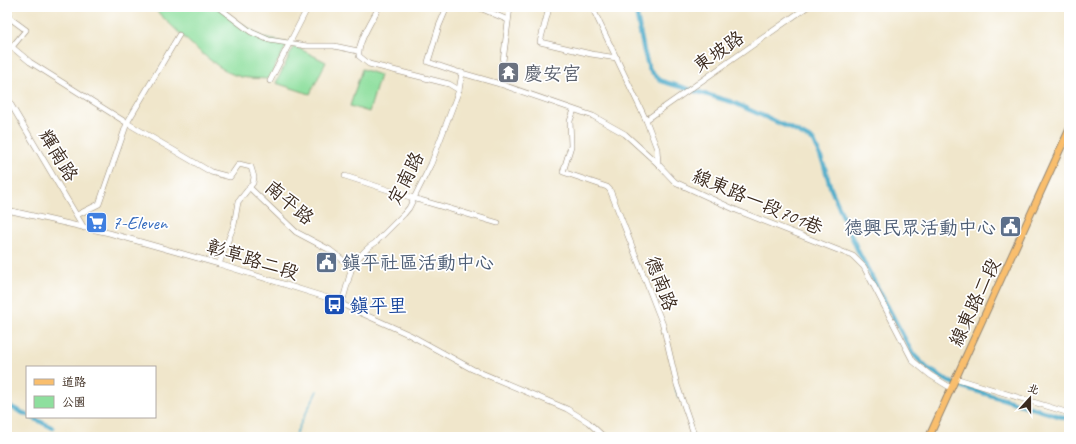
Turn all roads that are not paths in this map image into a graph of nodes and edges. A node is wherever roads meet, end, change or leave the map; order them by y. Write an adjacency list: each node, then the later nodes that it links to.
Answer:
1 (218, 7): 13 (street)
2 (308, 7): 13 (street)
3 (379, 7): 14 (street)
4 (447, 7): 16 (street, 線東路一段701巷)
5 (467, 7): 11 (street)
6 (510, 7): 11 (street)
7 (552, 7): 15 (street)
8 (592, 7): 15 (street)
9 (807, 7): 22 (street, 東坡路)
10 (7, 16): 23 (street)
11 (508, 20): 18 (street)
12 (179, 35): 23 (street)
13 (289, 43): 14 (street); 17 (street)
14 (358, 51): 19 (street)
15 (617, 58): 22 (street)
16 (462, 73): 18 (street, 線東路一段701巷); 19 (street, 定南路)
17 (270, 81)
18 (500, 84): 21 (street, 線東路一段701巷)
19 (459, 90): 28 (street, 定南路)
20 (7, 98): 30 (street, 輝南路)
21 (574, 110): 25 (street, 線東路一段701巷); 40 (street, 德南路)
22 (646, 120): 25 (street)
23 (127, 123): 27 (street, 南平路); 30 (street)
24 (1069, 130): 36 (main road, 線東路二段)
25 (658, 164): 37 (street, 線東路一段701巷)
26 (345, 176): 28 (street)
27 (248, 187): 33 (street, 南平路); 34 (street, 南平路)
28 (413, 198): 31 (street); 34 (street, 定南路)
29 (7, 210): 32 (street, 彰草路二段)
30 (77, 215): 32 (street, 輝南路)
31 (498, 224)
32 (84, 228): 33 (street, 彰草路二段)
33 (219, 264): 35 (street, 彰草路二段)
34 (352, 267): 35 (street, 定南路)
35 (342, 304): 39 (street, 彰草路二段)
36 (955, 378): 37 (main road, 線東路二段); 38 (street)
37 (951, 386): 41 (main road, 線東路二段)
38 (1069, 412)
39 (604, 437)
40 (695, 437)
41 (929, 437)

